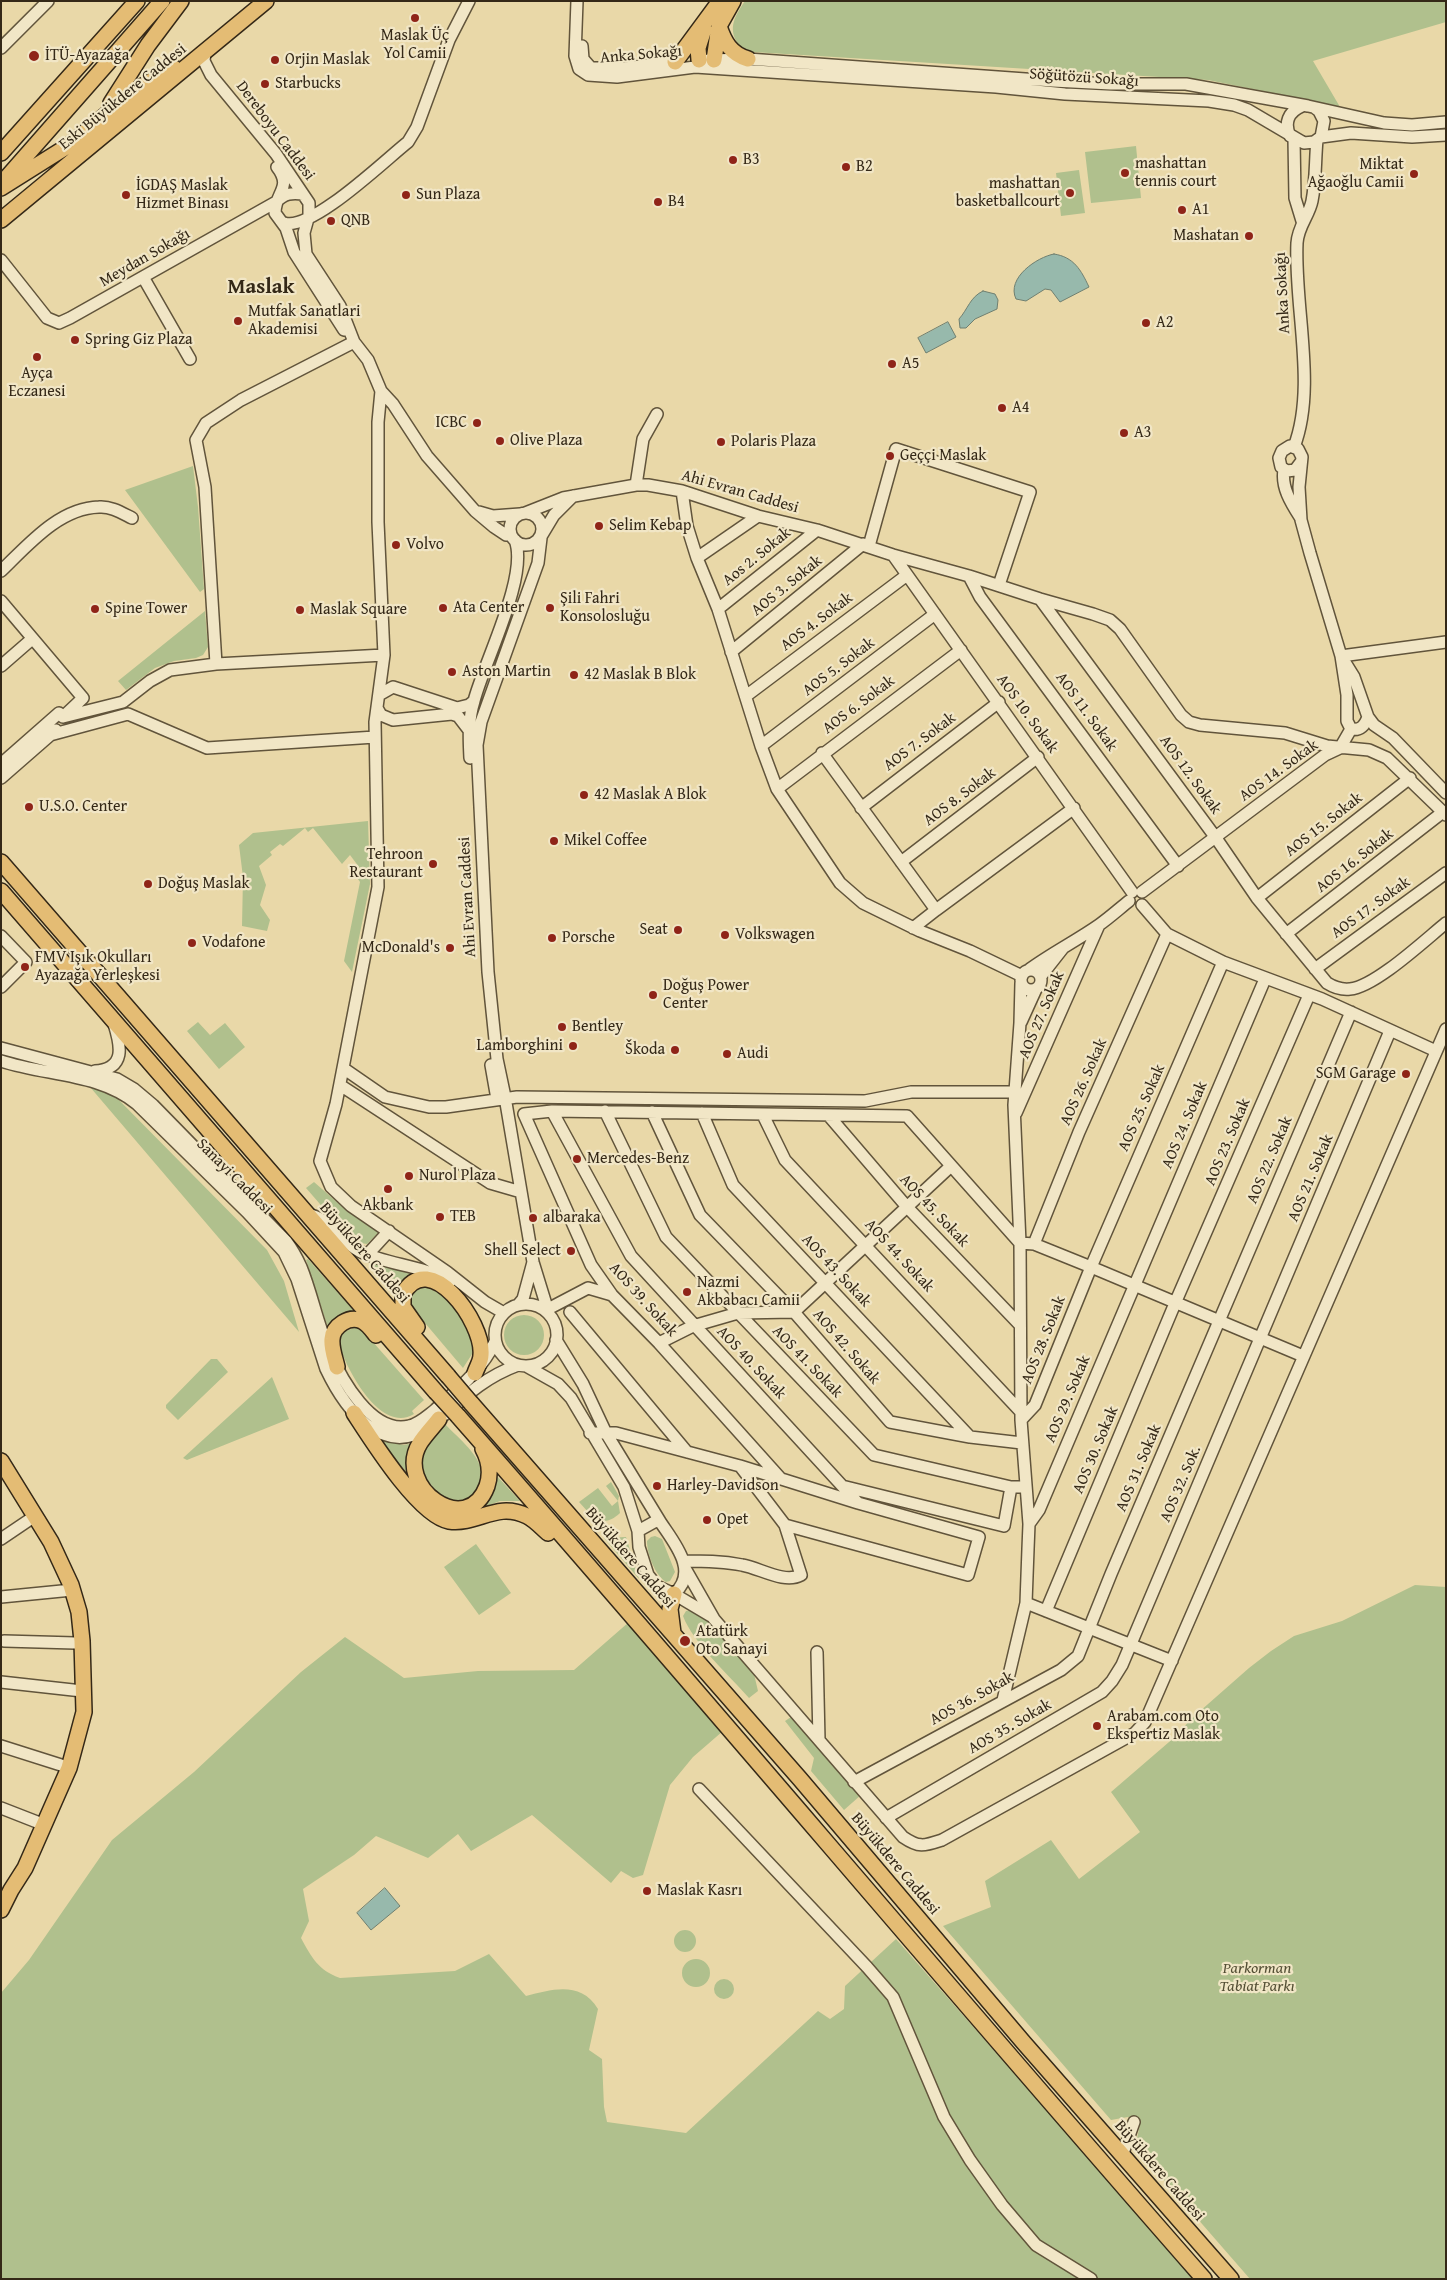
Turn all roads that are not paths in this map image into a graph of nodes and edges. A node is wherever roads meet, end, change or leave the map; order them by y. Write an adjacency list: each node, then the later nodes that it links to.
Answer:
1 (48, 1): 13 (street)
2 (137, 1): 21 (main road)
3 (162, 1): 30 (main road)
4 (180, 1): 28 (main road)
5 (266, 1): 14 (main road, Eski Büyükdere Caddesi)
6 (461, 1): 32 (street)
7 (469, 1): 35 (street)
8 (577, 1): 19 (street)
9 (584, 1): 19 (street)
10 (720, 1): 12 (main road)
11 (733, 1): 12 (main road)
12 (713, 23): 15 (main road); 17 (main road); 18 (main road)
13 (1, 48)
14 (205, 52): 16 (main road, Eski Büyükdere Caddesi); 28 (main road); 32 (street, Dereboyu Caddesi)
15 (748, 59): 18 (street, Söğütözü Sokağı); 20 (street, Söğütözü Sokağı)
16 (193, 62): 33 (street, Dereboyu Caddesi); 34 (main road, Eski Büyükdere Caddesi)
17 (674, 62): 18 (street, Anka Sokağı); 19 (street, Anka Sokağı)
18 (707, 63): 19 (street, Anka Sokağı); 25 (street, Söğütözü Sokağı)
19 (582, 66)
20 (1302, 106): 22 (street, Söğütözü Sokağı); 25 (street)
21 (42, 107): 27 (main road); 29 (main road)
22 (1315, 108): 23 (street, Söğütözü Sokağı); 26 (street)
23 (1446, 122)
24 (1446, 135): 26 (street, Söğütözü Sokağı)
25 (1292, 137): 26 (street, Söğütözü Sokağı); 36 (street)
26 (1319, 138): 36 (street, Anka Sokağı)
27 (1, 139)
28 (71, 144): 31 (main road)
29 (1, 153)
30 (1, 184)
31 (1, 188)
32 (306, 198): 33 (street); 35 (street, Dereboyu Caddesi)
33 (276, 202): 37 (street); 39 (street, Meydan Sokağı)
34 (1, 220)
35 (306, 220): 37 (street); 40 (street, Dereboyu Caddesi)
36 (1302, 221): 44 (street, Anka Sokağı)
37 (284, 223): 40 (street)
38 (1, 260): 39 (street, Meydan Sokağı)
39 (143, 277): 41 (street)
40 (354, 342): 42 (street, Dereboyu Caddesi); 75 (street)
41 (190, 359)
42 (381, 391): 50 (street, Dereboyu Caddesi); 73 (street)
43 (657, 414): 47 (street)
44 (1294, 447): 45 (street); 46 (street)
45 (1302, 459): 46 (street); 54 (street)
46 (1284, 470): 54 (street)
47 (636, 485): 48 (street, Ahi Evran Caddesi); 49 (street, Ahi Evran Caddesi)
48 (682, 491): 52 (street, Ahi Evran Caddesi); 60 (street)
49 (573, 496): 51 (street, Ahi Evran Caddesi); 56 (street, Ahi Evran Caddesi)
50 (475, 510): 51 (street); 57 (street, Dereboyu Caddesi)
51 (522, 513): 56 (street); 57 (street)
52 (758, 516): 55 (street, Ahi Evran Caddesi); 60 (street)
53 (132, 518): 61 (street)
54 (1301, 520): 74 (street)
55 (817, 530): 58 (street, Ahi Evran Caddesi); 67 (street, Aos 2. Sokak)
56 (541, 536): 57 (street); 136 (street, Ahi Evran Caddesi)
57 (513, 538): 79 (street, Ahi Evran Caddesi)
58 (866, 545): 59 (street, Ahi Evran Caddesi); 64 (street); 72 (street, AOS 3. Sokak)
59 (894, 556): 62 (street, AOS 10. Sokak); 63 (street, Ahi Evran Caddesi)
60 (697, 558): 67 (street)
61 (1, 571)
62 (907, 575): 68 (street, AOS 10. Sokak); 78 (street, AOS 4. Sokak)
63 (969, 576): 64 (street, Ahi Evran Caddesi); 103 (street, AOS 11. Sokak)
64 (999, 585): 65 (street, Ahi Evran Caddesi)
65 (1040, 599): 89 (street, Ahi Evran Caddesi); 100 (street, AOS 12. Sokak)
66 (1, 601): 69 (street)
67 (718, 609): 72 (street)
68 (935, 614): 71 (street, AOS 10. Sokak); 88 (street, AOS 5. Sokak)
69 (32, 638): 76 (street); 82 (street)
70 (1446, 642): 74 (street)
71 (961, 650): 80 (street, AOS 10. Sokak); 90 (street, AOS 6. Sokak)
72 (731, 652): 78 (street)
73 (384, 655): 75 (street); 77 (street)
74 (1341, 656): 83 (street); 85 (street)
75 (216, 664): 82 (street)
76 (1, 666)
77 (379, 695): 79 (street); 81 (street)
78 (746, 696): 88 (street)
79 (474, 701): 84 (street, Ahi Evran Caddesi)
80 (998, 702): 91 (street, AOS 10. Sokak); 97 (street, AOS 7. Sokak)
81 (377, 708): 84 (street); 87 (street)
82 (63, 716): 86 (street); 92 (street)
83 (1368, 718): 85 (street); 96 (street)
84 (468, 729): 136 (street, Ahi Evran Caddesi)
85 (1354, 730): 89 (street)
86 (50, 735): 87 (street); 93 (street)
87 (375, 737): 132 (street)
88 (762, 746): 95 (street)
89 (1340, 748): 94 (street, Ahi Evran Caddesi); 100 (street, AOS 14. Sokak)
90 (822, 753): 95 (street, AOS 6. Sokak); 97 (street)
91 (1038, 757): 98 (street, AOS 10. Sokak); 102 (street, AOS 8. Sokak)
92 (1, 764)
93 (1, 778)
94 (1410, 778): 99 (street, Ahi Evran Caddesi); 107 (street, AOS 15. Sokak)
95 (778, 789): 111 (street)
96 (1446, 793)
97 (861, 808): 102 (street)
98 (1074, 808): 106 (street, AOS 10. Sokak); 108 (street)
99 (1444, 814): 113 (street, AOS 16. Sokak)
100 (1216, 838): 103 (street, AOS 14. Sokak); 107 (street, AOS 12. Sokak)
101 (1, 862): 147 (main road, Büyükdere Caddesi)
102 (902, 862): 108 (street)
103 (1178, 866): 106 (street, AOS 14. Sokak)
104 (1446, 873): 117 (street, AOS 17. Sokak)
105 (1, 891): 125 (main road)
106 (1134, 895): 110 (street, AOS 14. Sokak); 112 (street)
107 (1257, 898): 113 (street, AOS 12. Sokak)
108 (936, 910): 111 (street)
109 (1446, 922): 117 (street, AOS 12. Sokak)
110 (1099, 925): 115 (street, AOS 14. Sokak); 143 (street, AOS 27. Sokak)
111 (913, 928): 118 (street)
112 (1167, 934): 116 (street); 150 (street, AOS 26. Sokak)
113 (1286, 934): 117 (street, AOS 12. Sokak)
114 (1, 936): 121 (street)
115 (1063, 948): 118 (street, AOS 14. Sokak); 119 (street)
116 (1223, 962): 120 (street); 155 (street, AOS 25. Sokak)
117 (1315, 969)
118 (1024, 976): 119 (street); 122 (street); 126 (street)
119 (1041, 976): 122 (street)
120 (1265, 979): 123 (street); 157 (street, AOS 24. Sokak)
121 (1, 987)
122 (1036, 989): 126 (street)
123 (1309, 995): 124 (street); 162 (street, AOS 23. Sokak)
124 (1351, 1012): 128 (street); 169 (street, AOS 22. Sokak)
125 (112, 1020): 133 (street); 176 (main road)
126 (1020, 1023): 135 (street)
127 (1446, 1029): 130 (street)
128 (1390, 1031): 130 (street); 173 (street, AOS 21. Sokak)
129 (1, 1048): 133 (street, Sanayi Caddesi)
130 (1436, 1051): 177 (street)
131 (1, 1061): 182 (street, Sanayi Caddesi)
132 (343, 1068): 134 (street); 136 (street)
133 (89, 1071): 180 (street, Sanayi Caddesi)
134 (340, 1085): 145 (street); 148 (street)
135 (1015, 1092): 136 (street); 143 (street)
136 (501, 1098): 145 (street, Ahi Evran Caddesi)
137 (552, 1111): 138 (street); 154 (street, AOS 39. Sokak); 171 (street, AOS 40. Sokak)
138 (605, 1111): 139 (street); 168 (street, AOS 41. Sokak)
139 (652, 1112): 140 (street); 166 (street, AOS 42. Sokak)
140 (702, 1113): 141 (street); 156 (street, AOS 43. Sokak)
141 (763, 1115): 142 (street); 151 (street, AOS 44. Sokak)
142 (829, 1116): 144 (street); 146 (street, AOS 45. Sokak)
143 (1014, 1118): 149 (street)
144 (951, 1166): 146 (street); 149 (street)
145 (521, 1192): 153 (street, Ahi Evran Caddesi)
146 (907, 1207): 151 (street); 170 (street, AOS 45. Sokak)
147 (306, 1214): 152 (street); 178 (main road, Büyükdere Caddesi)
148 (389, 1231): 152 (street); 159 (street)
149 (1020, 1243): 150 (street); 170 (street)
150 (1034, 1244): 155 (street)
151 (867, 1245): 156 (street); 183 (street, AOS 44. Sokak)
152 (367, 1255): 159 (street)
153 (533, 1262): 163 (street, Ahi Evran Caddesi); 164 (street, Ahi Evran Caddesi)
154 (591, 1265): 158 (street); 160 (street, AOS 39. Sokak)
155 (1091, 1266): 157 (street); 183 (street, AOS 28. Sokak)
156 (825, 1284): 166 (street); 187 (street, AOS 43. Sokak)
157 (1134, 1284): 162 (street); 200 (street, AOS 29. Sokak)
158 (588, 1288): 160 (street); 161 (street)
159 (471, 1292): 167 (street)
160 (612, 1295): 175 (street, AOS 39. Sokak)
161 (576, 1296): 164 (street); 165 (street)
162 (1176, 1301): 169 (street); 210 (street, AOS 30. Sokak)
163 (518, 1305): 164 (street); 167 (street)
164 (549, 1312): 172 (street)
165 (570, 1312): 172 (street); 190 (street)
166 (794, 1312): 168 (street); 187 (street, AOS 42. Sokak)
167 (504, 1313): 174 (street)
168 (738, 1313): 171 (street); 195 (street, AOS 41. Sokak)
169 (1220, 1320): 173 (street); 212 (street, AOS 31. Sokak)
170 (1019, 1324): 183 (street)
171 (694, 1326): 175 (street); 194 (street, AOS 40. Sokak)
172 (557, 1337): 179 (street); 186 (street)
173 (1261, 1337): 177 (street); 216 (street, AOS 32. Sok.)
174 (495, 1342): 179 (street); 181 (street, Sanayi Caddesi)
175 (659, 1343): 193 (street, AOS 39. Sokak)
176 (402, 1352): 180 (main road); 188 (main road, bridge)
177 (1303, 1356): 218 (street)
178 (431, 1357): 181 (main road); 213 (main road, Büyükdere Caddesi, bridge)
179 (522, 1366): 184 (street, Sanayi Caddesi); 185 (street)
180 (337, 1367): 181 (street, Sanayi Caddesi)
181 (475, 1373)
182 (354, 1413): 184 (street, Sanayi Caddesi); 204 (main road)
183 (1021, 1416): 189 (street)
184 (440, 1419): 188 (main road)
185 (590, 1433): 186 (street); 202 (street)
186 (606, 1433): 190 (street); 199 (street)
187 (970, 1436): 189 (street, AOS 42. Sokak)
188 (476, 1437): 204 (main road)
189 (1022, 1443): 196 (street)
190 (687, 1452): 192 (street)
191 (3, 1466): 198 (main road)
192 (740, 1466): 193 (street); 201 (street)
193 (781, 1479): 197 (street)
194 (842, 1486): 195 (street); 197 (street, AOS 40. Sokak)
195 (1011, 1486): 196 (street, AOS 41. Sokak)
196 (1025, 1487): 200 (street)
197 (858, 1503): 201 (street)
198 (36, 1516): 203 (street); 206 (main road)
199 (661, 1523): 202 (street); 205 (street)
200 (1029, 1524): 209 (street)
201 (785, 1525): 205 (street)
202 (638, 1531): 207 (street)
203 (1, 1539)
204 (568, 1544): 230 (main road)
205 (685, 1566): 207 (street); 211 (street)
206 (72, 1590): 208 (street); 214 (main road)
207 (674, 1594): 211 (street); 213 (main road)
208 (1, 1597)
209 (1026, 1603): 210 (street); 221 (street)
210 (1046, 1611): 212 (street)
211 (714, 1618): 222 (street)
212 (1088, 1628): 216 (street); 221 (street, AOS 36. Sokak)
213 (674, 1634): 231 (main road, Büyükdere Caddesi)
214 (82, 1641): 215 (street); 220 (main road)
215 (4, 1642)
216 (1130, 1644): 218 (street); 228 (street, AOS 35. Sokak)
217 (817, 1652): 222 (street)
218 (1172, 1661): 228 (street)
219 (1, 1682): 220 (street)
220 (82, 1691): 224 (main road)
221 (1003, 1700): 225 (street, AOS 36. Sokak)
222 (819, 1740): 225 (street)
223 (1, 1746): 224 (street)
224 (65, 1766): 229 (main road); 232 (main road)
225 (854, 1782): 228 (street)
226 (699, 1789): 236 (street)
227 (1, 1808): 229 (street)
228 (886, 1818)
229 (37, 1822): 232 (main road)
230 (820, 1833): 231 (main road); 237 (main road)
231 (889, 1885): 235 (main road, Büyükdere Caddesi)
232 (11, 1890): 233 (main road)
233 (1, 1910)
234 (1134, 2122): 235 (street)
235 (1122, 2156): 238 (main road, Büyükdere Caddesi)
236 (1091, 2279)
237 (1204, 2279)
238 (1231, 2279)

